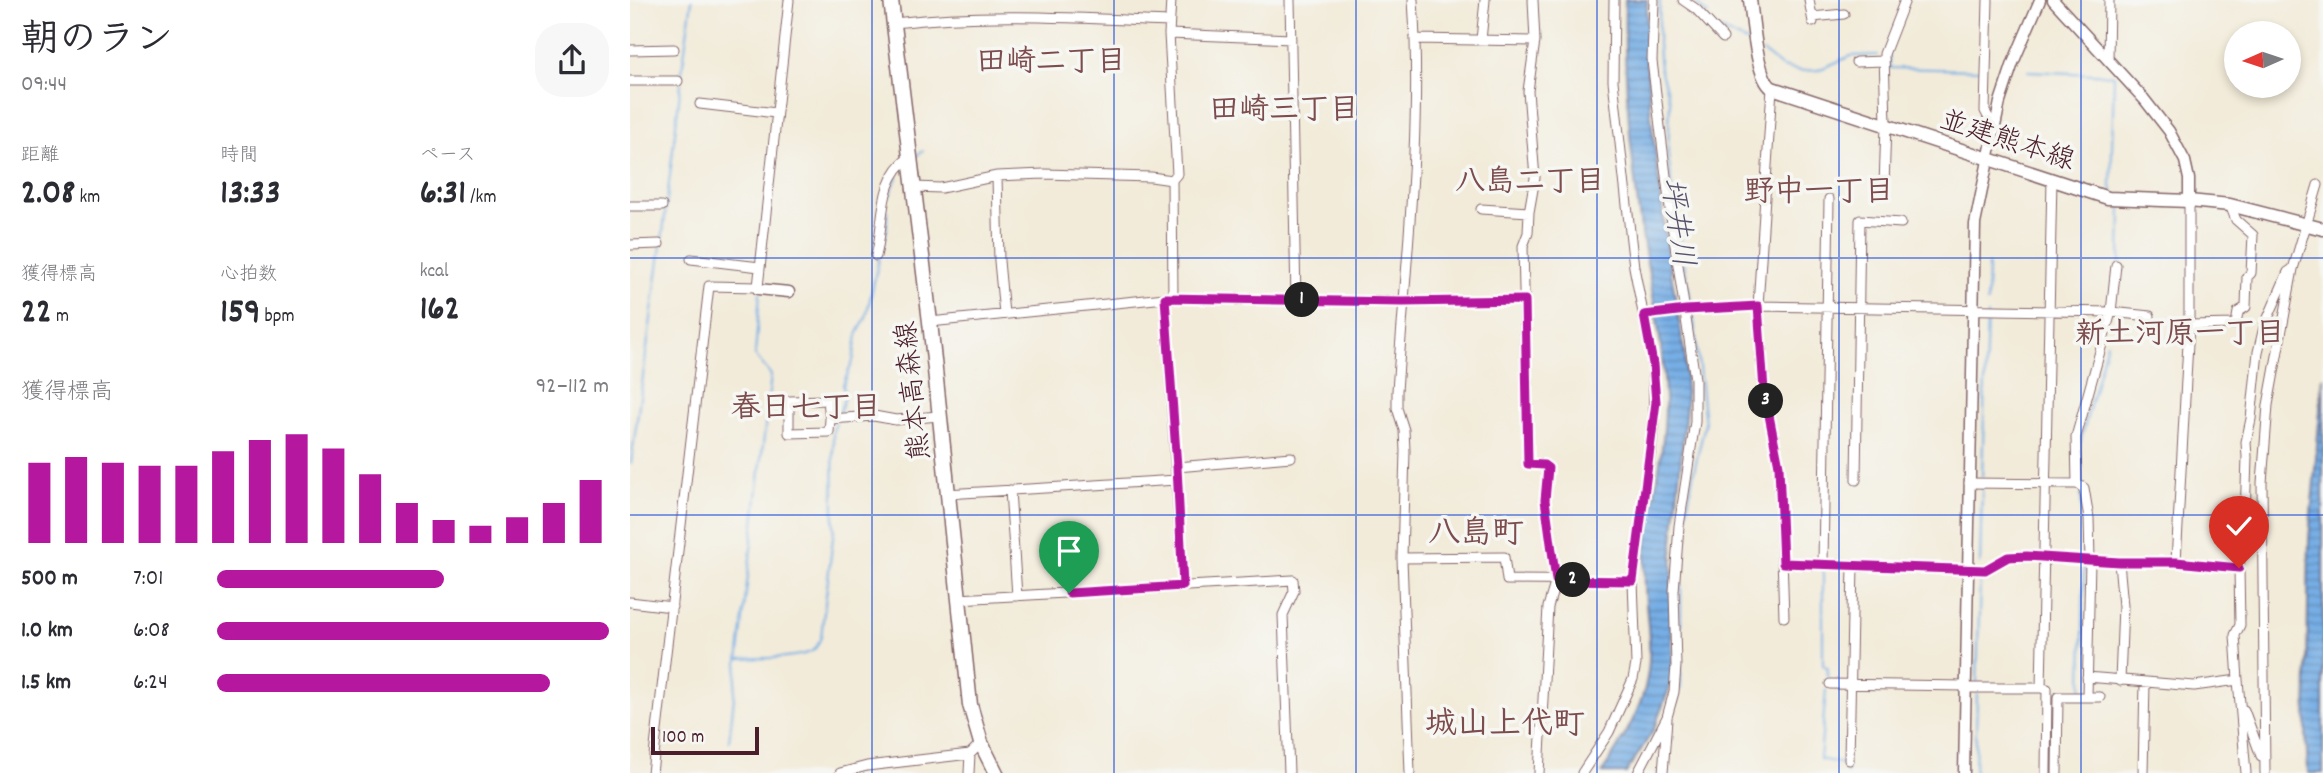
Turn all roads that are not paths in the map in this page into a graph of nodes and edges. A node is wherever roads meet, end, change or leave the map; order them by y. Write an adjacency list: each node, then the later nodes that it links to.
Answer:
1 (789, 0): 36 (street)
2 (891, 0): 20 (main road, 熊本高森線)
3 (1171, 0): 19 (street)
4 (1290, 0): 23 (street)
5 (1413, 0): 24 (street)
6 (1485, 0): 25 (street)
7 (1533, 0): 26 (street)
8 (1614, 0): 78 (street)
9 (1654, 0): 74 (street)
10 (1683, 0): 22 (street)
11 (1750, 0): 34 (main road)
12 (1809, 0): 18 (street)
13 (1905, 0): 30 (street)
14 (1988, 0): 38 (street)
15 (2040, 0): 38 (street)
16 (2053, 0): 29 (street)
17 (2109, 0): 29 (street)
18 (1844, 14)
19 (1169, 22): 20 (street); 21 (street)
20 (894, 23): 39 (main road, 熊本高森線)
21 (1169, 34): 23 (street); 43 (street)
22 (1723, 38)
23 (1291, 39): 67 (street)
24 (1415, 39): 25 (street); 69 (street)
25 (1481, 40): 26 (street)
26 (1535, 41): 53 (street)
27 (674, 49): 28 (street)
28 (630, 50)
29 (2108, 60): 48 (street)
30 (1884, 61): 31 (street); 37 (street)
31 (1856, 62)
32 (630, 81): 33 (street)
33 (678, 81)
34 (1772, 88): 37 (main road, 並建熊本線); 70 (street)
35 (700, 104): 36 (street)
36 (776, 113): 62 (street)
37 (1886, 124): 40 (main road, 並建熊本線); 46 (street)
38 (1995, 130): 40 (street)
39 (911, 156): 45 (main road, 熊本高森線); 59 (street)
40 (1989, 157): 42 (main road, 並建熊本線); 73 (street)
41 (997, 176): 43 (street); 45 (street); 77 (street)
42 (2052, 178): 48 (main road, 並建熊本線); 75 (street)
43 (1172, 180): 66 (street)
44 (2318, 185): 55 (street)
45 (914, 187): 80 (main road, 熊本高森線)
46 (1884, 187)
47 (1829, 199): 71 (street)
48 (2189, 201): 49 (main road, 並建熊本線); 81 (street)
49 (2230, 205): 55 (main road, 並建熊本線); 81 (street)
50 (630, 206): 51 (street)
51 (662, 206)
52 (1481, 209): 53 (street)
53 (1529, 212): 68 (street)
54 (1901, 223): 72 (street)
55 (2306, 224): 56 (main road, 並建熊本線); 63 (street)
56 (2323, 229)
57 (659, 244): 58 (street)
58 (630, 245)
59 (876, 256)
60 (691, 259): 62 (street)
61 (2116, 265): 76 (street)
62 (760, 267): 64 (street)
63 (2293, 270): 101 (street); 126 (street)
64 (758, 287): 65 (street); 109 (street)
65 (789, 292)
66 (1169, 298): 67 (street); 77 (street); 85 (street)
67 (1296, 300): 69 (street)
68 (1525, 300): 69 (street); 103 (street)
69 (1403, 302): 94 (street)
70 (1758, 306): 71 (street); 74 (street); 98 (street)
71 (1826, 307): 72 (street); 99 (street)
72 (1858, 307): 73 (street); 87 (street)
73 (1972, 308): 75 (street); 88 (street)
74 (1683, 310): 78 (street); 123 (street)
75 (2048, 310): 76 (street); 89 (street)
76 (2111, 312): 79 (street); 90 (street)
77 (1004, 314): 80 (street)
78 (1647, 314): 104 (street)
79 (2150, 316)
80 (930, 322): 82 (main road, 熊本高森線)
81 (2189, 325): 97 (street)
82 (938, 416): 83 (street); 92 (main road, 熊本高森線)
83 (830, 419): 83 (street)
84 (1291, 457): 85 (street)
85 (1177, 467): 86 (street)
86 (1177, 480): 91 (street); 105 (street)
87 (1856, 480)
88 (1969, 483): 89 (street); 102 (street)
89 (2045, 484): 90 (street); 93 (street)
90 (2077, 484): 95 (street)
91 (1010, 490): 92 (street); 106 (street)
92 (946, 494): 107 (main road, 熊本高森線)
93 (2045, 556): 95 (street); 102 (street); 118 (street)
94 (1402, 558): 103 (street); 132 (street)
95 (2090, 560): 96 (street); 111 (street)
96 (2119, 562): 97 (street); 113 (street)
97 (2176, 562): 101 (street)
98 (1783, 563): 99 (street); 110 (street)
99 (1823, 564): 100 (street)
100 (1853, 565): 102 (street); 116 (street)
101 (2239, 568): 112 (street)
102 (1968, 571): 117 (street)
103 (1556, 580): 104 (street); 133 (street)
104 (1633, 581): 134 (street)
105 (1183, 586): 106 (street); 131 (street)
106 (1017, 596): 107 (street)
107 (958, 599): 124 (main road, 熊本高森線)
108 (630, 602): 109 (street)
109 (672, 607): 127 (street)
110 (1784, 617)
111 (2087, 677): 113 (street); 120 (street)
112 (2238, 680): 114 (street); 122 (street)
113 (2120, 681): 114 (street)
114 (2145, 683): 140 (street)
115 (1830, 684): 116 (street)
116 (1851, 684): 117 (street); 125 (street)
117 (1966, 687): 118 (street); 137 (street)
118 (2044, 689): 119 (street); 138 (street)
119 (2058, 696): 120 (street); 139 (street)
120 (2087, 697): 121 (street)
121 (2100, 697)
122 (2240, 699): 126 (street); 141 (street)
123 (1667, 717): 135 (street); 136 (street)
124 (976, 748): 128 (street); 129 (street); 130 (main road, 熊本高森線)
125 (1849, 760)
126 (2264, 768)
127 (652, 773)
128 (840, 773)
129 (969, 773)
130 (996, 773)
131 (1289, 773)
132 (1410, 773)
133 (1539, 773)
134 (1582, 773)
135 (1639, 773)
136 (1663, 773)
137 (1964, 773)
138 (2046, 773)
139 (2057, 773)
140 (2143, 773)
141 (2246, 773)

